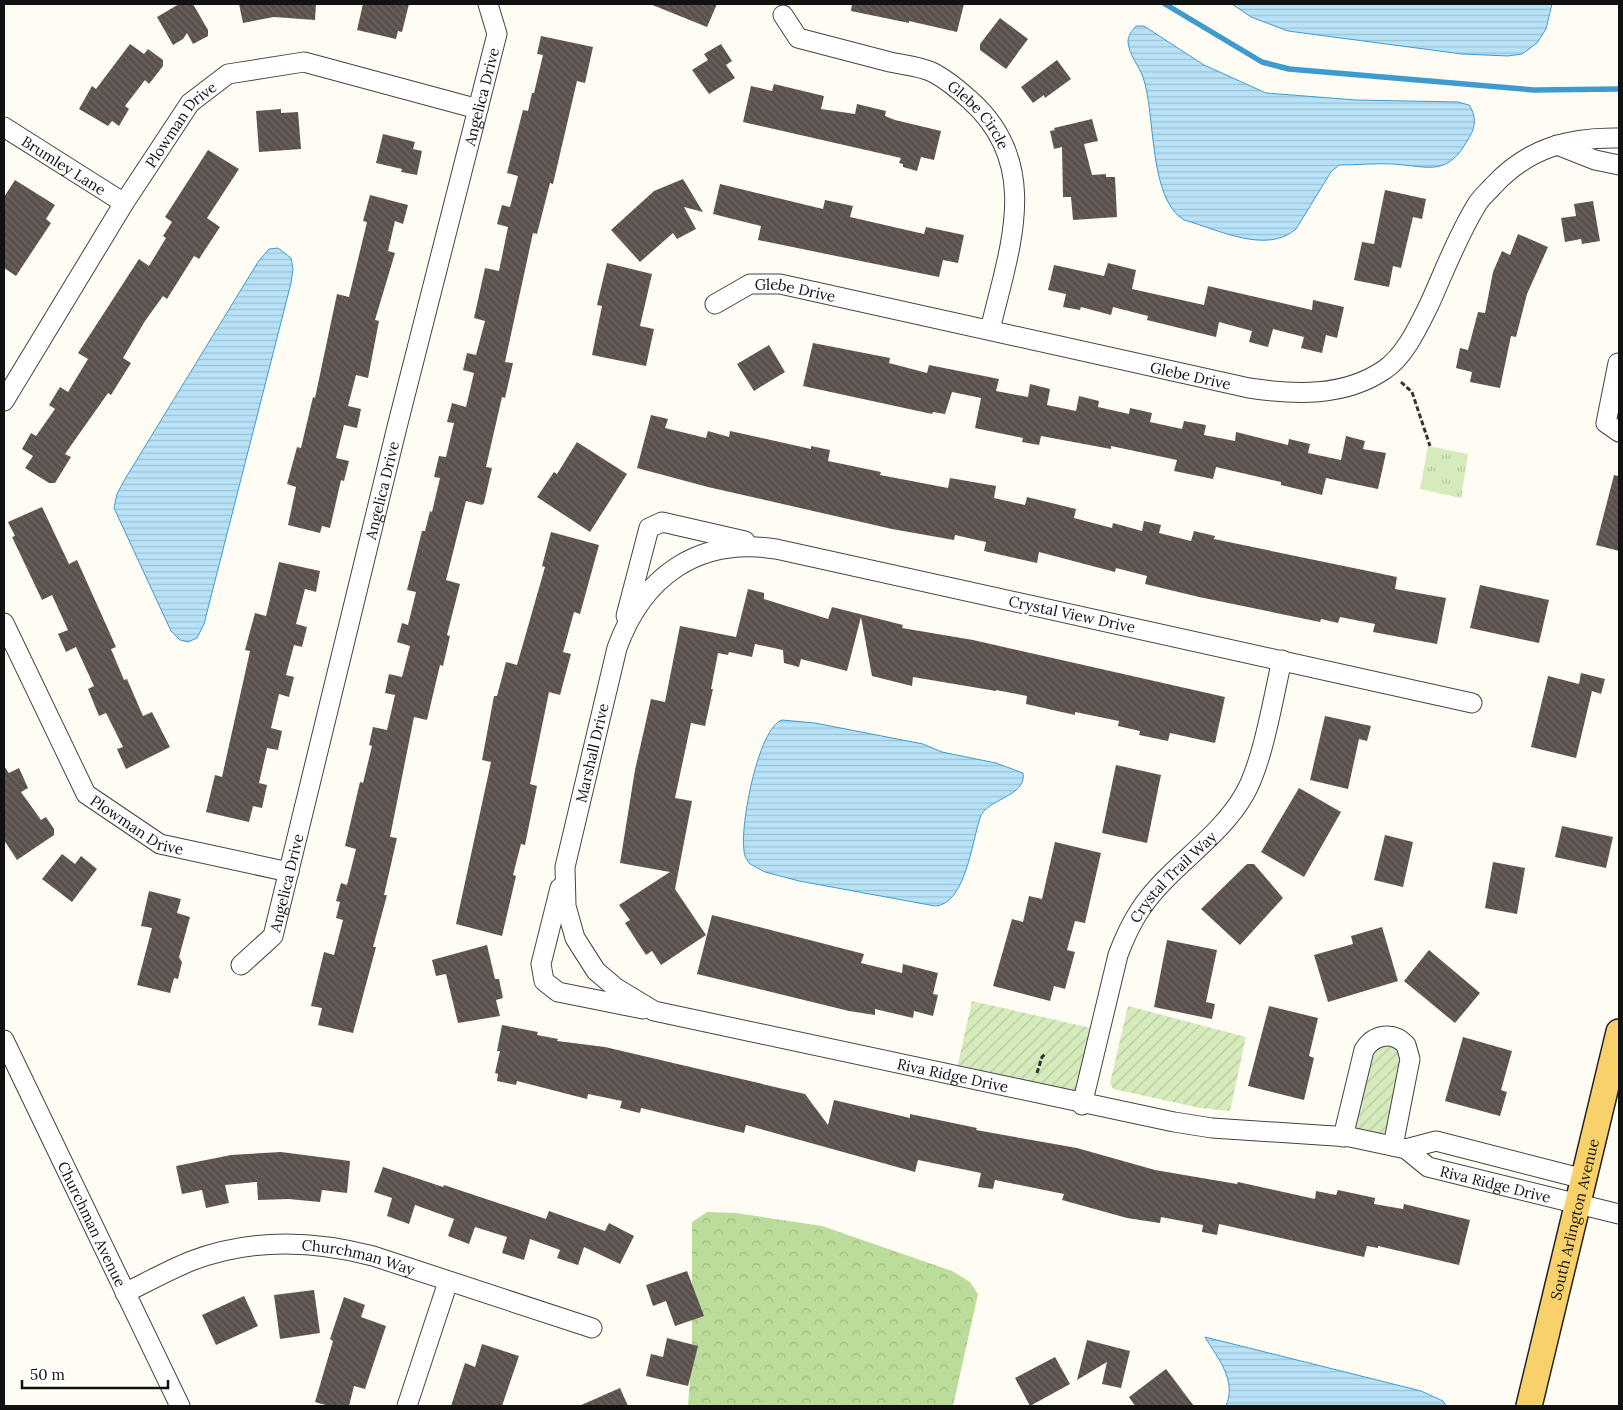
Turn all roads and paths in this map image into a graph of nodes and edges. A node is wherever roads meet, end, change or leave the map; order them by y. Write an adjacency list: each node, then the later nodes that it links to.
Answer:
1 (488, 4): 3 (street, Angelica Drive)
2 (783, 15): 10 (street, Glebe Circle)
3 (478, 109): 8 (street, Plowman Drive); 24 (street, Angelica Drive)
4 (4, 127): 8 (street, Brumley Lane)
5 (1619, 138): 6 (street, Glebe Drive)
6 (1556, 144): 7 (street); 10 (street, Glebe Drive)
7 (1619, 165)
8 (124, 203): 13 (street, Plowman Drive)
9 (715, 304): 10 (street, Glebe Drive)
10 (990, 330)
11 (1618, 363): 14 (street)
12 (1401, 382): 15 (path)
13 (4, 401)
14 (1619, 432)
15 (1430, 446)
16 (776, 549): 17 (street, Crystal View Drive); 20 (street); 21 (street, Crystal View Drive)
17 (675, 568): 20 (street, Marshall Drive)
18 (4, 623): 19 (street, Plowman Drive)
19 (8, 643): 24 (street, Plowman Drive)
20 (617, 648): 23 (street, Marshall Drive)
21 (1282, 660): 22 (street, Crystal View Drive); 32 (street, Crystal Trail Way)
22 (1472, 703)
23 (565, 867): 25 (street, Marshall Drive); 27 (street)
24 (289, 872): 26 (street, Angelica Drive)
25 (585, 956): 27 (street, Riva Ridge Drive)
26 (241, 965)
27 (654, 1011): 32 (street, Riva Ridge Drive)
28 (1619, 1032): 35 (main road, South Arlington Avenue)
29 (4, 1040): 39 (street, Churchman Avenue)
30 (1045, 1054): 31 (path)
31 (1037, 1074)
32 (1082, 1105): 33 (street, Riva Ridge Drive)
33 (1343, 1137): 34 (street, Riva Ridge Drive); 34 (street)
34 (1400, 1148): 35 (street, Riva Ridge Drive); 36 (street, Riva Ridge Drive)
35 (1584, 1179): 36 (main road, South Arlington Avenue)
36 (1578, 1205): 37 (street, Riva Ridge Drive); 43 (main road, South Arlington Avenue)
37 (1619, 1214)
38 (448, 1282): 39 (street, Churchman Way); 40 (street, Churchman Way); 42 (street)
39 (125, 1293): 41 (street, Churchman Avenue)
40 (592, 1328)
41 (180, 1406)
42 (407, 1406)
43 (1529, 1406)

